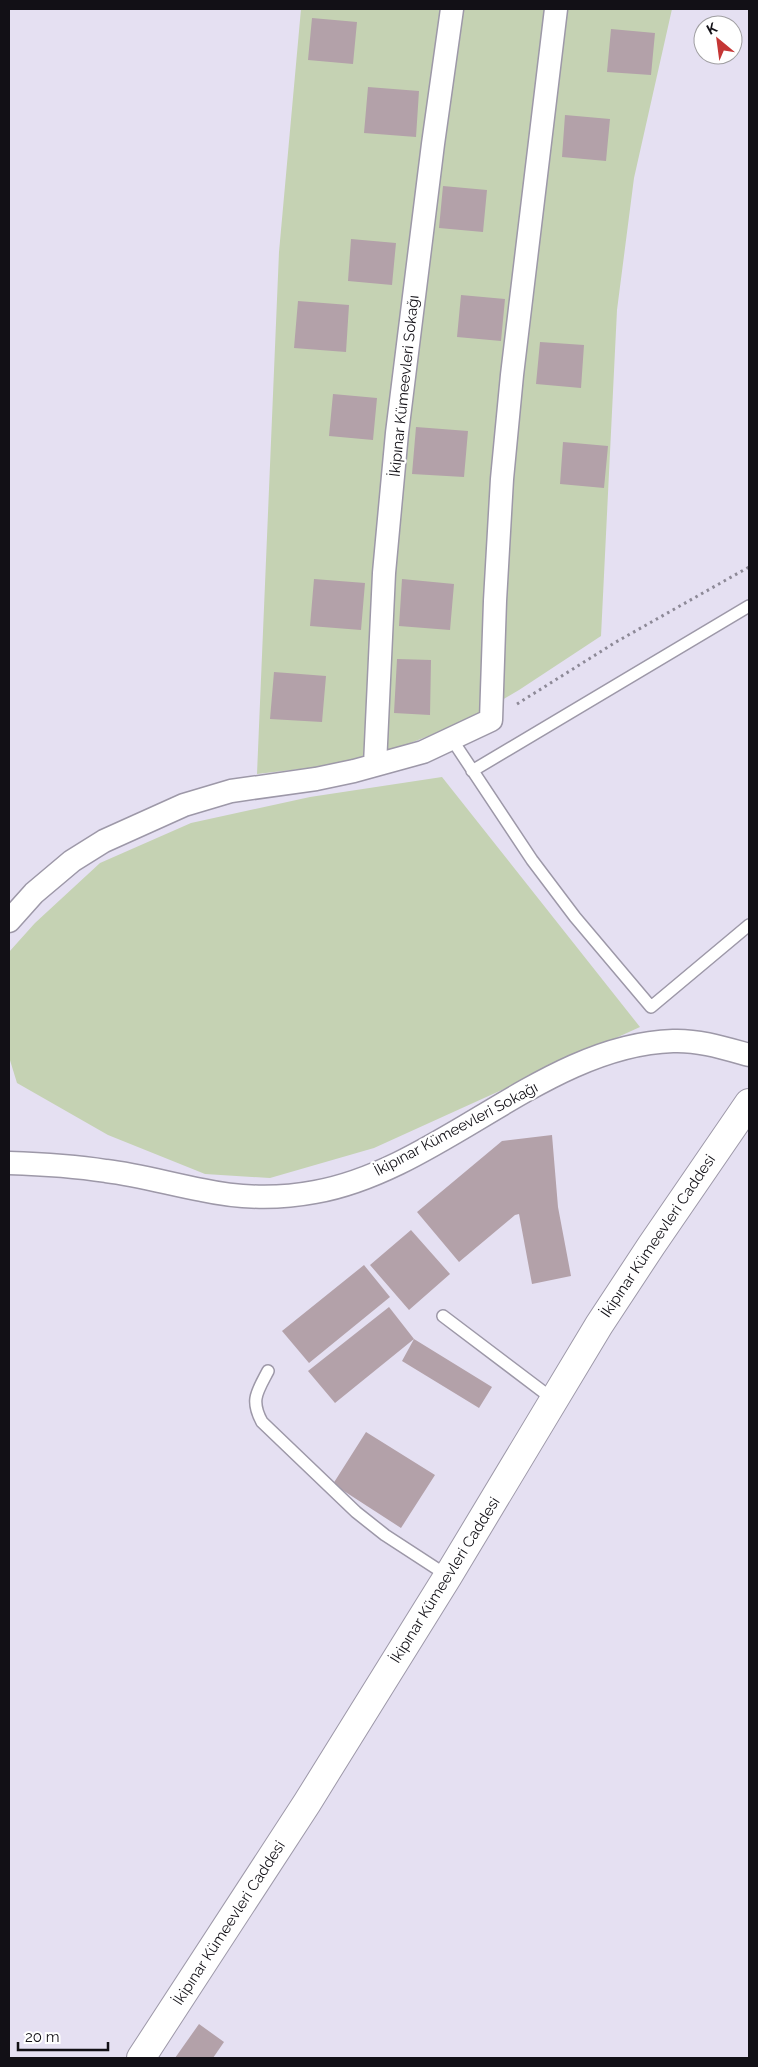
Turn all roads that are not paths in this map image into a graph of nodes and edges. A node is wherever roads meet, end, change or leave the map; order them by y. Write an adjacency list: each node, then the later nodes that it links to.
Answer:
1 (452, 9): 5 (street, İkipınar Kümeevleri Sokağı)
2 (556, 9): 4 (street)
3 (749, 606): 6 (lane)
4 (451, 738): 5 (street); 6 (lane)
5 (375, 765): 7 (street)
6 (472, 771): 8 (lane)
7 (9, 921)
8 (749, 924)
9 (749, 1055): 11 (street, İkipınar Kümeevleri Sokağı)
10 (749, 1103): 14 (street, İkipınar Kümeevleri Caddesi)
11 (9, 1162)
12 (443, 1316): 14 (lane)
13 (268, 1371): 15 (lane)
14 (554, 1400): 15 (street, İkipınar Kümeevleri Caddesi)
15 (448, 1576): 16 (street, İkipınar Kümeevleri Caddesi)
16 (141, 2058)

